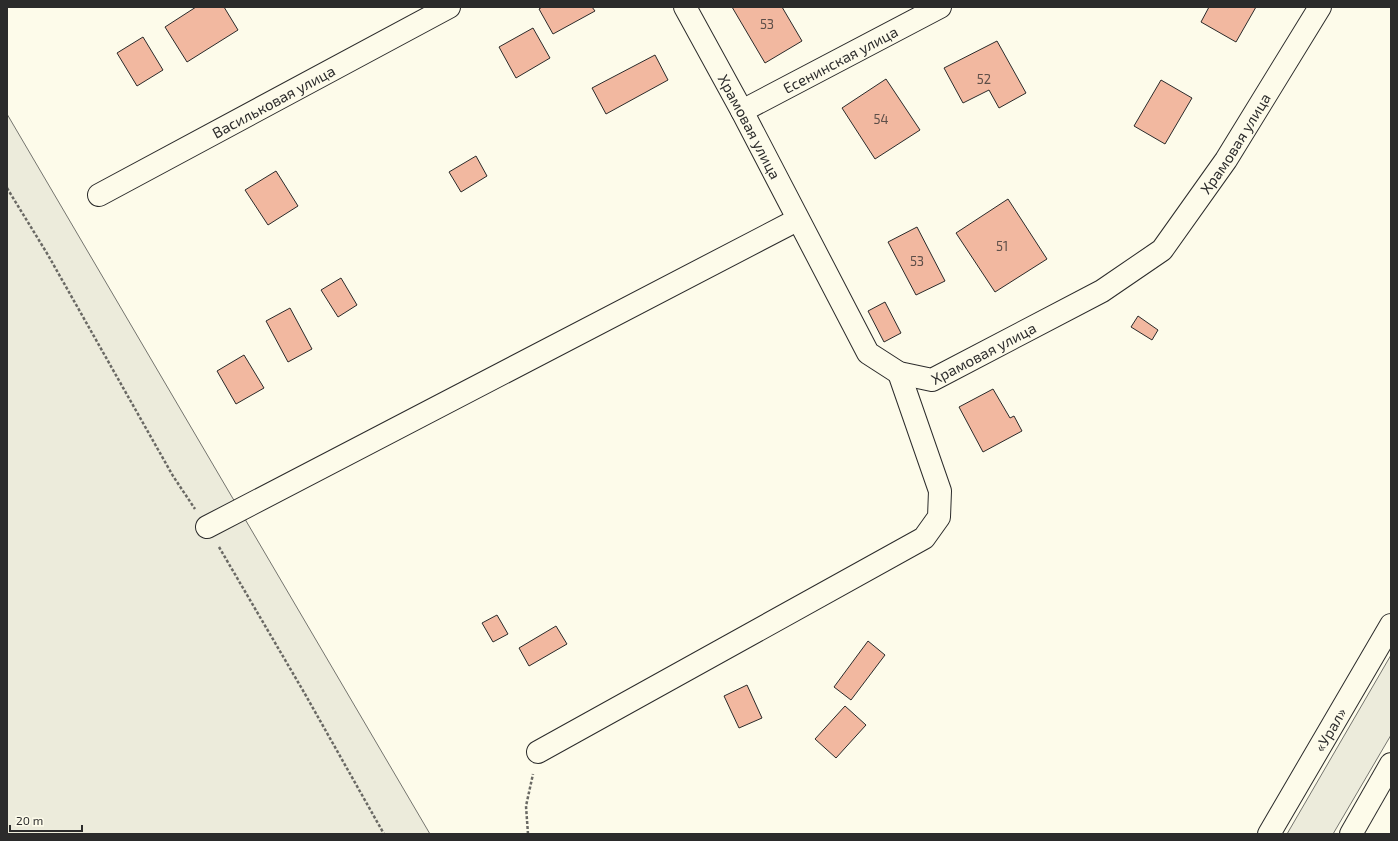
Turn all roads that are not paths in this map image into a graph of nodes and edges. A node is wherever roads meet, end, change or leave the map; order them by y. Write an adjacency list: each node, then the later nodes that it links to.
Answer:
1 (449, 7): 6 (street, Васильковая улица)
2 (685, 7): 5 (street, Храмовая улица)
3 (940, 7): 5 (street, Есенинская улица)
4 (1320, 7): 8 (street, Храмовая улица)
5 (742, 111): 7 (street, Храмовая улица)
6 (98, 195)
7 (797, 220): 8 (street, Храмовая улица); 9 (street)
8 (899, 373): 11 (street)
9 (207, 527)
10 (1391, 625): 13 (street, «Урал»)
11 (538, 752)
12 (1391, 764): 14 (street)
13 (1269, 834)
14 (1351, 834)

